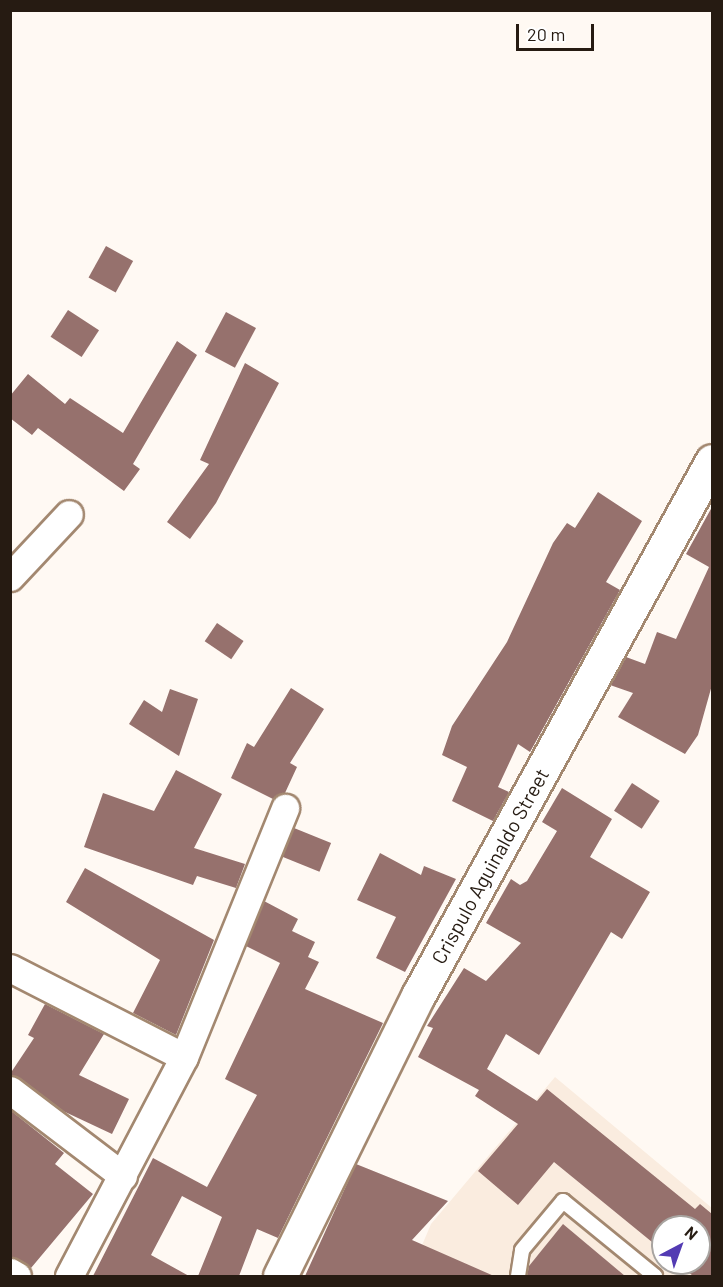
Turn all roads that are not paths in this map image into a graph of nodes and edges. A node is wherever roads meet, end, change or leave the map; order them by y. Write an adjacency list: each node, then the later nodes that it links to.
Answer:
1 (712, 462): 12 (street, Crispulo Aguinaldo Street)
2 (69, 514): 3 (street)
3 (10, 577)
4 (285, 808): 6 (street)
5 (10, 968): 6 (street)
6 (184, 1057): 8 (street)
7 (10, 1090): 8 (street)
8 (123, 1176): 11 (street)
9 (10, 1272): 10 (street)
10 (17, 1276)
11 (69, 1276)
12 (280, 1276)
13 (518, 1276): 14 (lane)
14 (655, 1276)

